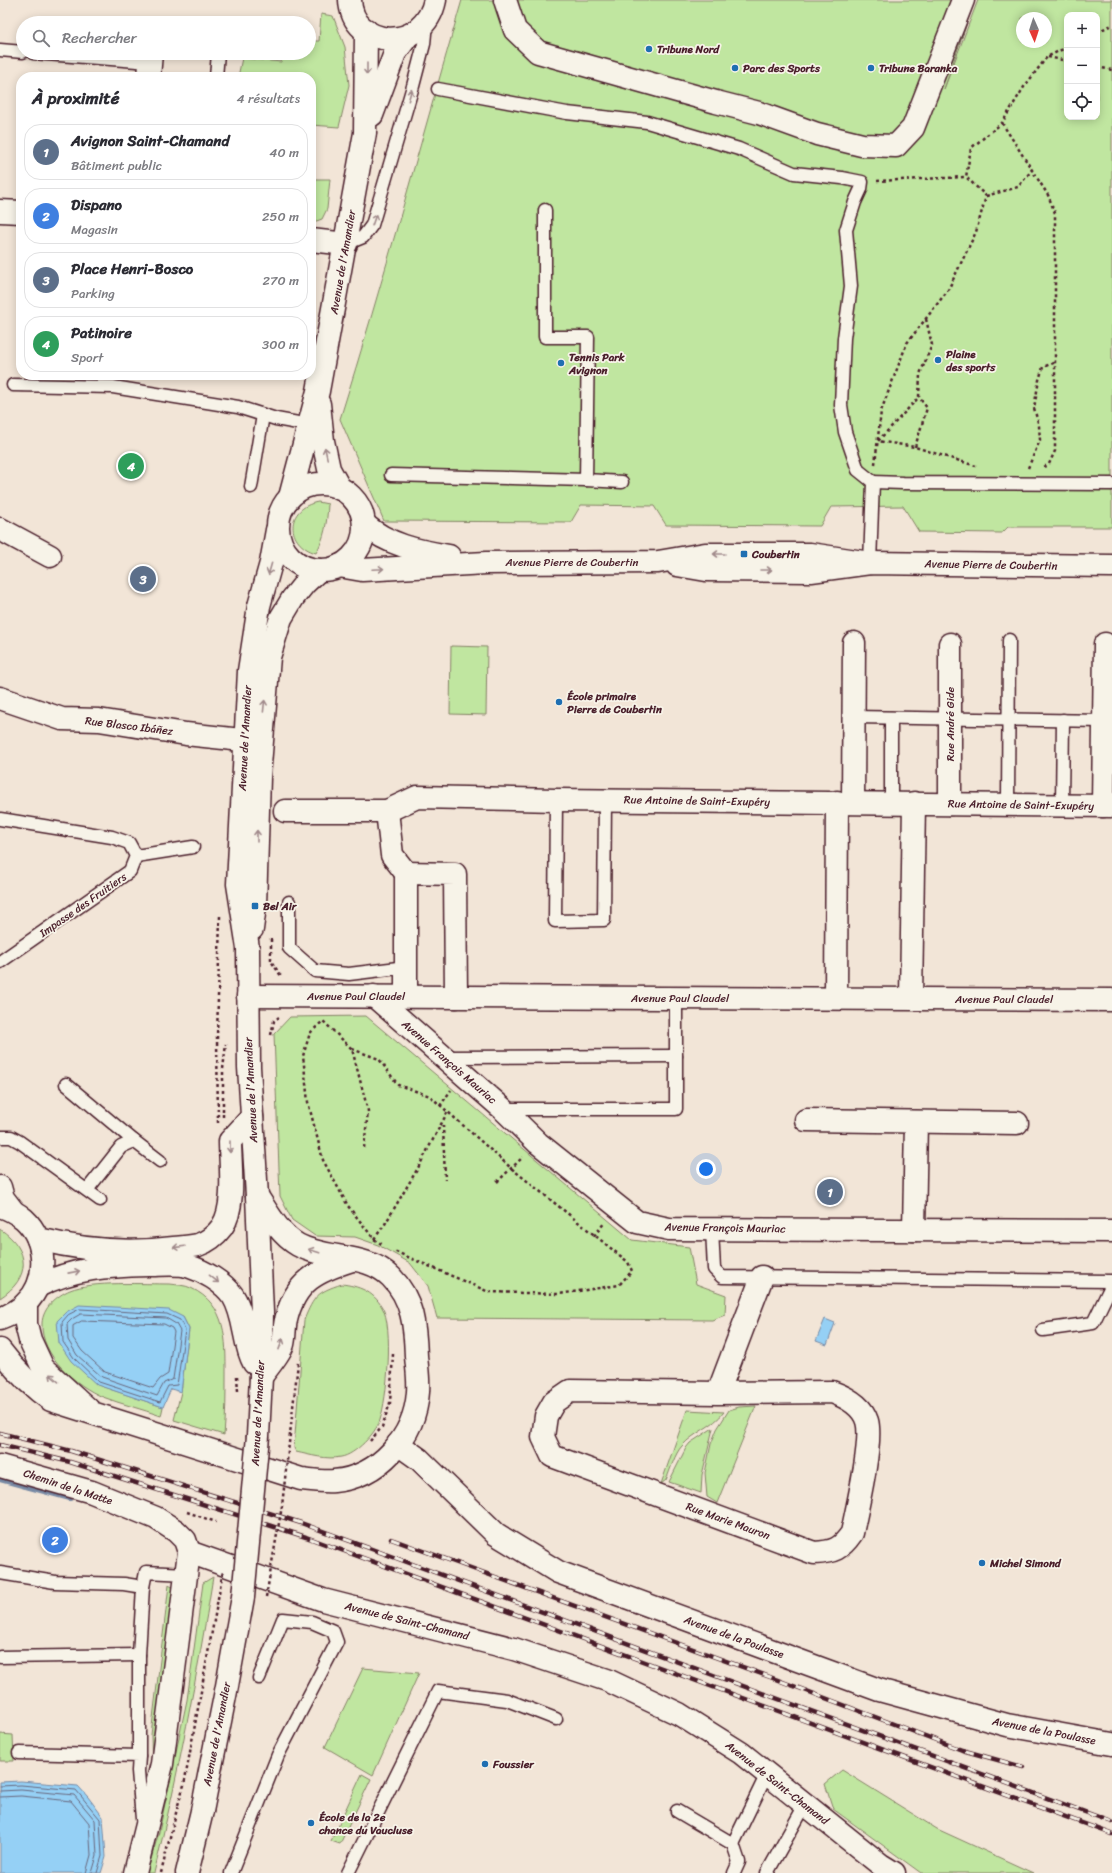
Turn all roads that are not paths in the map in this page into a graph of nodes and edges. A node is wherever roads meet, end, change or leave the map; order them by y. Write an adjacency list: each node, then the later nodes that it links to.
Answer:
1 (350, 0): 6 (street)
2 (435, 0): 5 (street)
3 (505, 0): 4 (street)
4 (963, 0)
5 (426, 22): 7 (street); 20 (lane, one-way to 5)
6 (366, 30): 7 (street); 15 (street, Avenue de l'Amandier, one-way to 15)
7 (407, 37): 15 (street, Avenue de l'Amandier)
8 (0, 50): 9 (lane)
9 (16, 51)
10 (107, 60): 12 (lane)
11 (217, 60): 13 (lane)
12 (150, 64)
13 (216, 72)
14 (438, 89): 28 (lane)
15 (365, 132): 20 (street, Avenue de l'Amandier)
16 (545, 210): 26 (lane)
17 (0, 211): 18 (street)
18 (16, 212)
19 (316, 241): 20 (street)
20 (346, 244): 22 (street, Avenue de l'Amandier)
21 (12, 385): 23 (lane)
22 (318, 391): 24 (street, Avenue de l'Amandier); 31 (street, Avenue de l'Amandier, one-way to 22)
23 (264, 415): 24 (lane); 30 (lane)
24 (309, 425): 32 (street, Avenue de l'Amandier)
25 (390, 475): 26 (lane)
26 (586, 480): 27 (lane)
27 (622, 482)
28 (873, 482): 29 (lane); 38 (lane)
29 (1112, 484)
30 (251, 487)
31 (340, 489): 32 (street); 33 (street)
32 (290, 497): 35 (street)
33 (364, 524): 37 (street, Avenue Pierre de Coubertin); 40 (street)
34 (0, 529): 36 (street)
35 (277, 530): 40 (street); 52 (street, Avenue de l'Amandier, one-way to 52)
36 (50, 556)
37 (486, 562): 38 (street, Avenue Pierre de Coubertin); 40 (street, Avenue Pierre de Coubertin, one-way to 37)
38 (870, 563): 39 (street, Avenue Pierre de Coubertin)
39 (1112, 566)
40 (329, 568): 52 (street, Avenue de l'Amandier, one-way to 40)
41 (1009, 640): 49 (lane)
42 (854, 643): 46 (street)
43 (950, 644): 48 (street, Rue André Gide)
44 (1104, 644): 51 (street)
45 (0, 698): 52 (street, Rue Blasco Ibáñez)
46 (854, 717): 47 (lane); 55 (street)
47 (891, 718): 48 (lane); 56 (lane)
48 (950, 718): 49 (lane); 58 (street, Rue André Gide)
49 (1008, 718): 50 (lane); 59 (lane)
50 (1063, 720): 51 (lane); 60 (lane)
51 (1104, 721): 61 (street)
52 (253, 741): 71 (street, Avenue de l'Amandier)
53 (556, 800): 54 (street, Rue Antoine de Saint-Exupéry); 54 (lane); 63 (street, Rue Antoine de Saint-Exupéry)
54 (605, 800): 55 (street, Rue Antoine de Saint-Exupéry)
55 (845, 802): 56 (street, Rue Antoine de Saint-Exupéry); 76 (street)
56 (892, 803): 57 (street, Rue Antoine de Saint-Exupéry)
57 (914, 803): 58 (street, Rue Antoine de Saint-Exupéry); 77 (street)
58 (950, 804): 59 (street, Rue Antoine de Saint-Exupéry)
59 (1008, 804): 60 (street, Rue Antoine de Saint-Exupéry)
60 (1062, 805): 61 (street, Rue Antoine de Saint-Exupéry)
61 (1108, 806)
62 (285, 811): 63 (street, Rue Antoine de Saint-Exupéry)
63 (387, 811): 67 (street)
64 (0, 819): 66 (lane)
65 (193, 847): 66 (lane)
66 (136, 856): 69 (lane, Impasse des Fruitiers)
67 (406, 873): 70 (street); 74 (street)
68 (290, 902): 70 (lane)
69 (0, 962)
70 (406, 967): 73 (street)
71 (248, 996): 72 (street, Avenue Paul Claudel); 83 (street, Avenue de l'Amandier)
72 (374, 996): 73 (street, Avenue Paul Claudel); 80 (street, Avenue François Mauriac)
73 (406, 996): 74 (street, Avenue Paul Claudel)
74 (456, 997): 75 (street, Avenue Paul Claudel)
75 (676, 998): 76 (street, Avenue Paul Claudel); 79 (lane)
76 (836, 998): 77 (street, Avenue Paul Claudel)
77 (911, 998): 78 (street, Avenue Paul Claudel)
78 (1112, 1000)
79 (676, 1056): 80 (lane); 82 (lane)
80 (442, 1057): 82 (street, Avenue François Mauriac)
81 (66, 1084): 88 (lane)
82 (503, 1109): 95 (street, Avenue François Mauriac)
83 (252, 1117): 92 (street, Avenue de l'Amandier); 98 (street, one-way to 98)
84 (806, 1120): 85 (street)
85 (916, 1122): 86 (street); 96 (street)
86 (1018, 1122)
87 (0, 1136): 91 (lane)
88 (134, 1141): 89 (lane); 91 (lane)
89 (160, 1160)
90 (0, 1188): 94 (street)
91 (86, 1190): 93 (lane)
92 (258, 1196): 99 (street, one-way to 92); 107 (street, Avenue de l'Amandier)
93 (100, 1200)
94 (7, 1208): 98 (street)
95 (712, 1229): 96 (street, Avenue François Mauriac); 100 (lane)
96 (914, 1230): 97 (street, Avenue François Mauriac)
97 (1112, 1231)
98 (38, 1239): 103 (street)
99 (352, 1260): 107 (street, one-way to 99); 110 (street)
100 (762, 1278): 101 (lane); 108 (street)
101 (1112, 1281)
102 (1112, 1284): 105 (lane)
103 (32, 1295): 104 (street); 107 (street, one-way to 107); 109 (street, one-way to 103)
104 (0, 1319)
105 (1043, 1330)
106 (0, 1350): 109 (street)
107 (262, 1377): 129 (street, Avenue de l'Amandier, bridge)
108 (718, 1393): 108 (street, Rue Marie Mauron)
109 (94, 1414): 110 (street)
110 (398, 1444): 120 (street, Avenue de la Poulasse)
111 (0, 1466): 112 (street, Chemin de la Matte)
112 (189, 1552): 114 (street); 123 (street, Avenue de Saint-Chamand)
113 (0, 1573): 115 (lane)
114 (187, 1574): 115 (lane); 126 (street)
115 (143, 1587): 116 (lane)
116 (139, 1655): 117 (lane); 122 (lane)
117 (0, 1657)
118 (259, 1678): 130 (lane)
119 (556, 1719): 131 (lane)
120 (1112, 1744)
121 (19, 1753): 122 (lane)
122 (139, 1756): 126 (lane)
123 (767, 1774): 124 (street, Avenue de Saint-Chamand); 127 (lane)
124 (805, 1805): 133 (lane); 134 (street, Avenue de Saint-Chamand)
125 (677, 1811): 127 (lane)
126 (144, 1838): 128 (street)
127 (733, 1844): 132 (lane)
128 (135, 1873)
129 (187, 1873)
130 (231, 1873)
131 (348, 1873)
132 (734, 1873)
133 (767, 1873)
134 (894, 1873)

